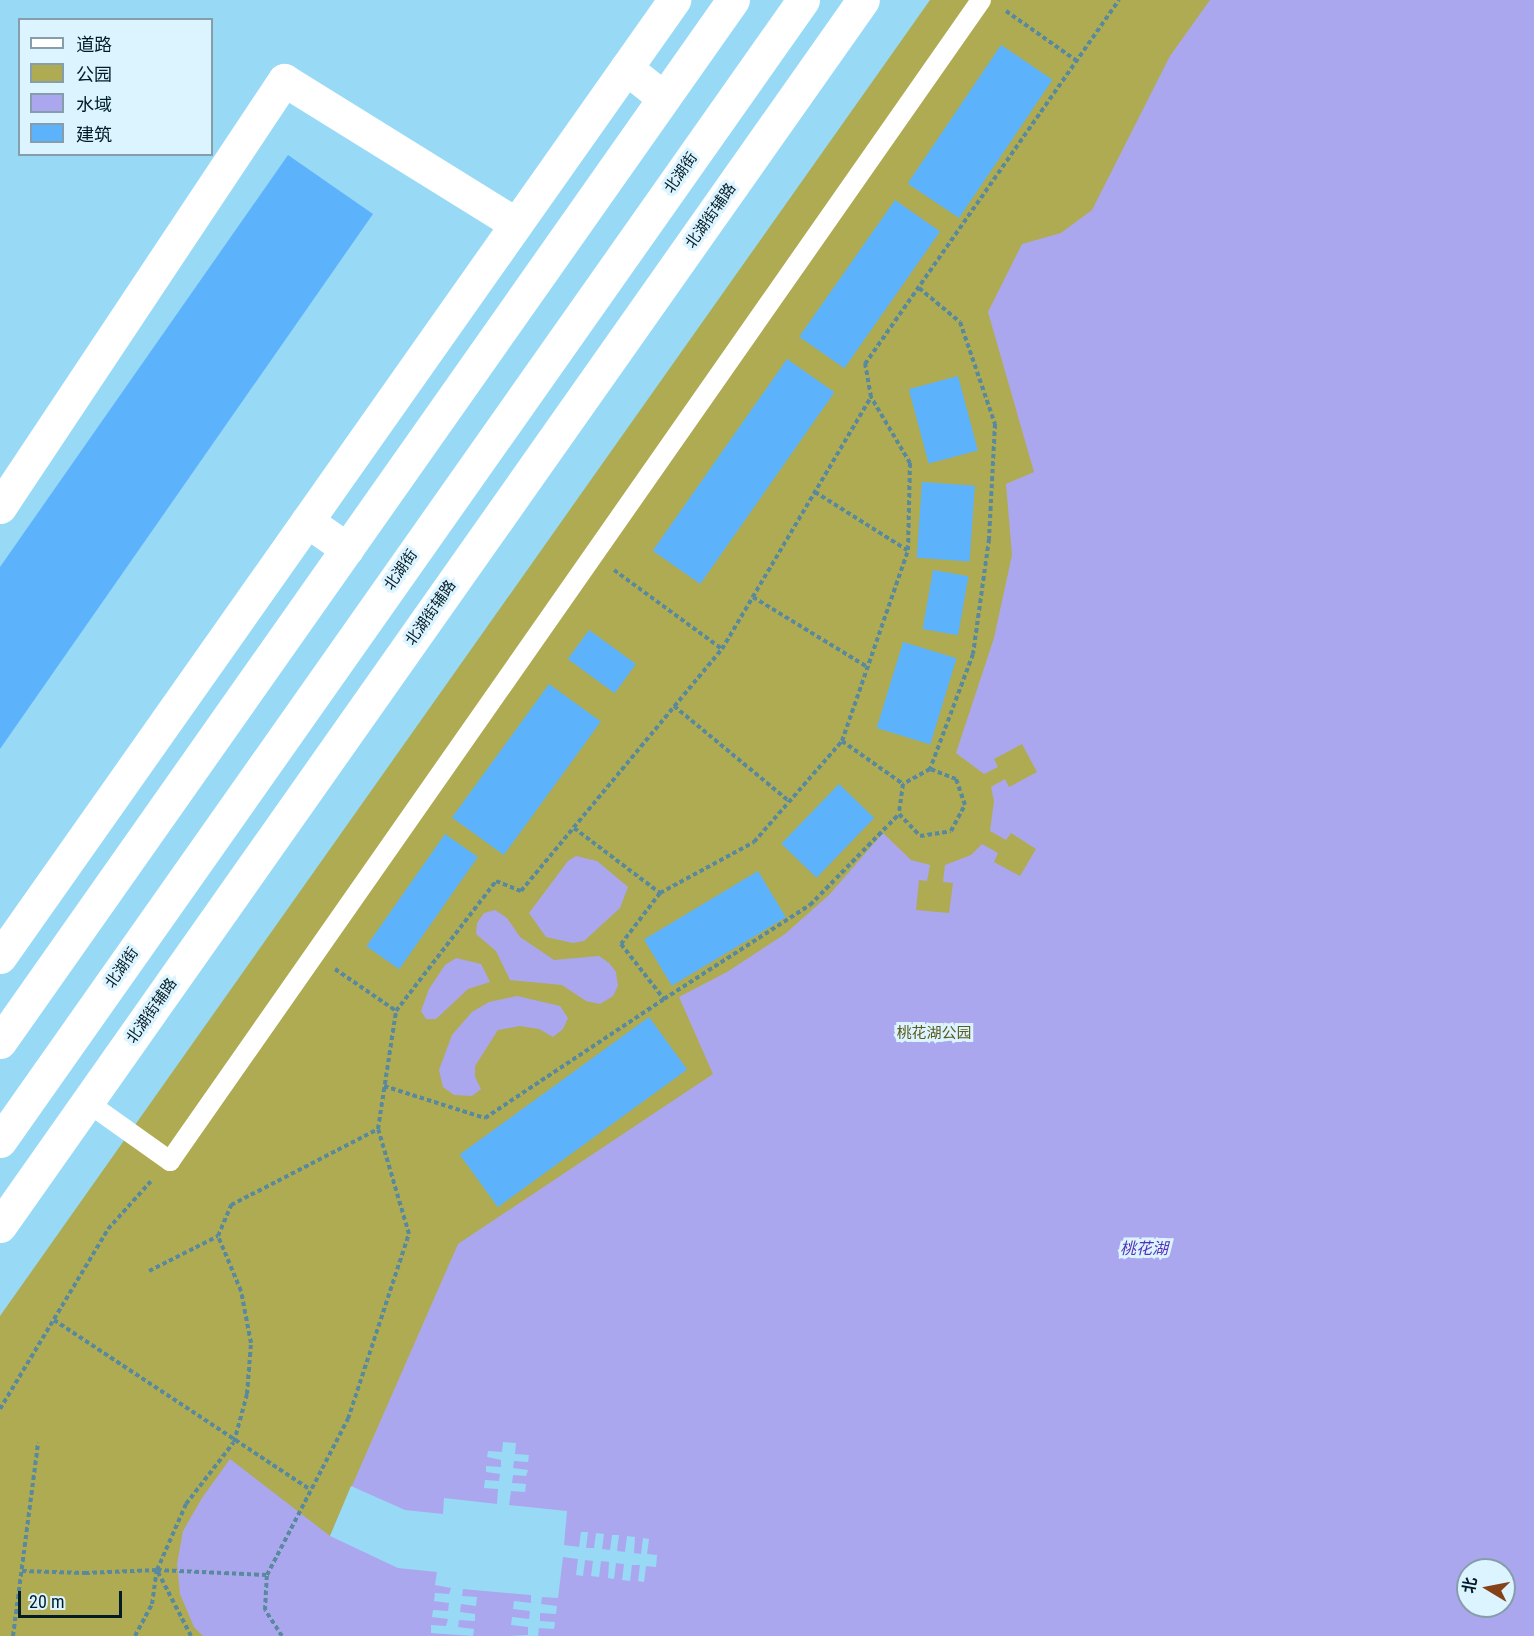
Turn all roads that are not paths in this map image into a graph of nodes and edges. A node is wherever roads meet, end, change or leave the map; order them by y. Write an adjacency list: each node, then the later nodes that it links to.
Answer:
1 (674, 0): 6 (street)
2 (733, 0): 7 (street)
3 (803, 0): 15 (street, 北湖街)
4 (863, 0): 14 (street, 北湖街辅路)
5 (981, 0): 14 (lane)
6 (626, 68): 7 (street); 8 (street)
7 (664, 98): 11 (street)
8 (516, 224): 9 (street); 10 (street)
9 (0, 507)
10 (307, 521): 11 (street); 12 (street)
11 (347, 549): 13 (street)
12 (0, 957)
13 (0, 1042)
14 (87, 1102): 16 (street, 北湖街辅路)
15 (0, 1141)
16 (0, 1226)

